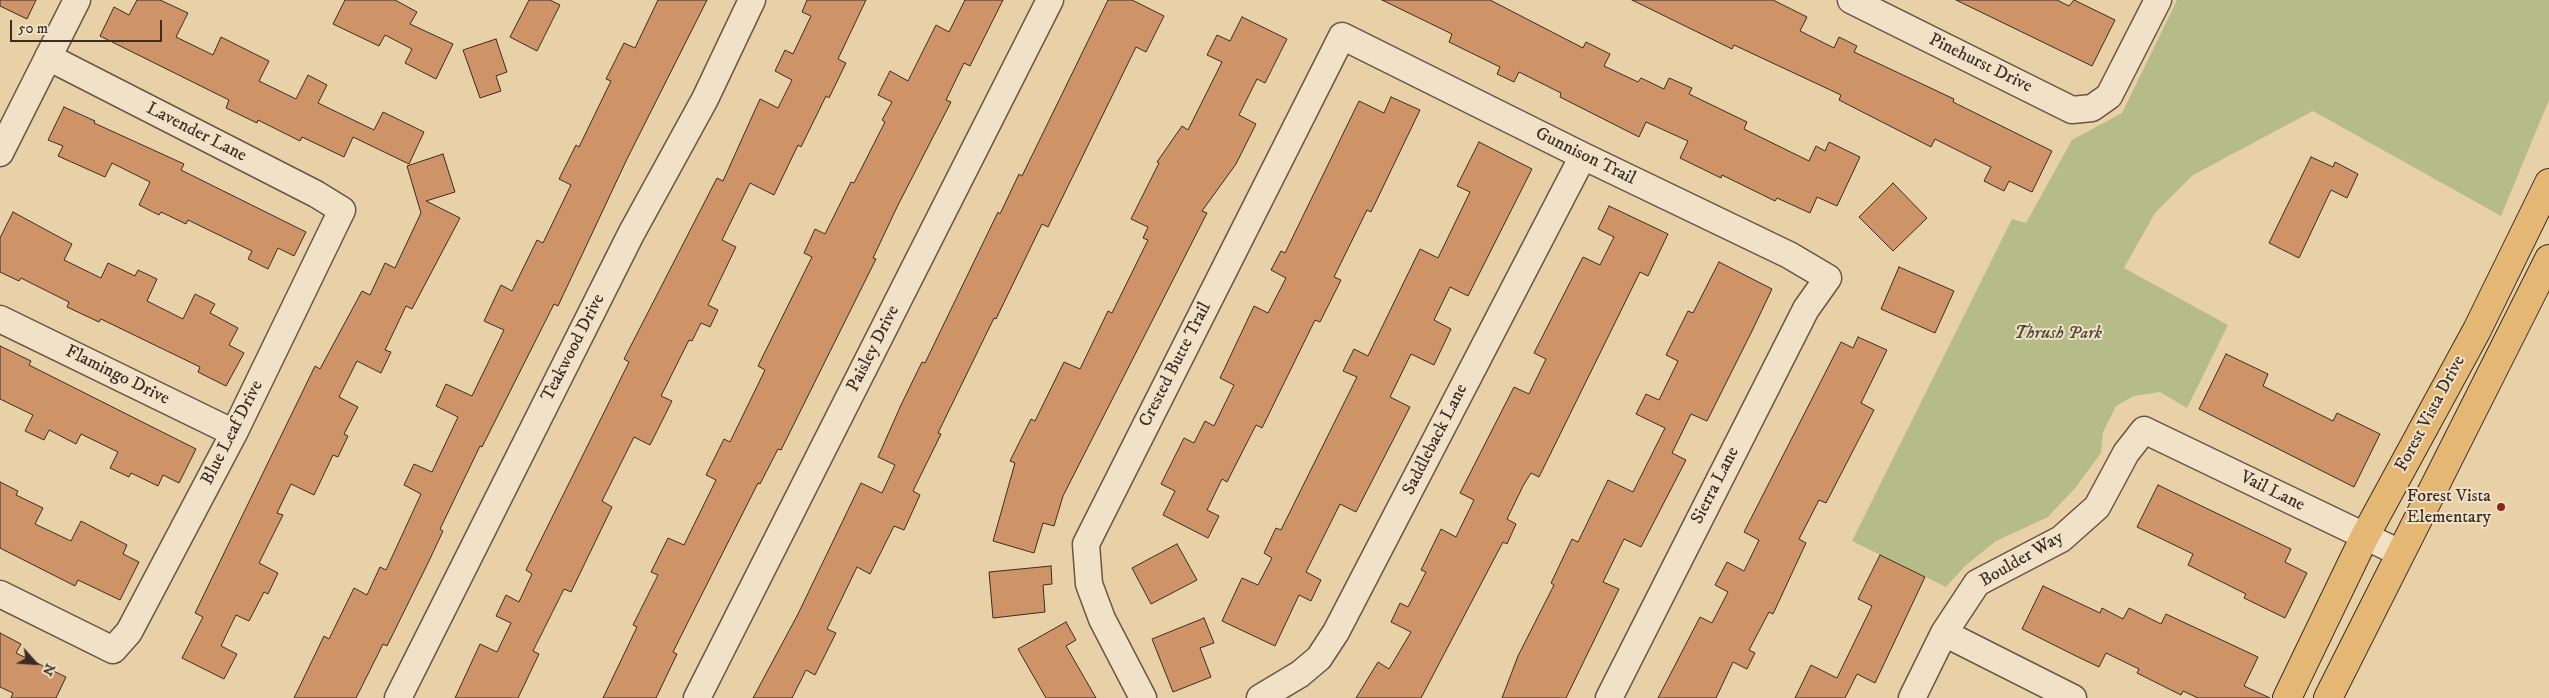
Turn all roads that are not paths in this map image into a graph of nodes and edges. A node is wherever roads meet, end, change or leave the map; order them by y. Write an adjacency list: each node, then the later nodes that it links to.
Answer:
1 (77, 0): 7 (street)
2 (752, 0): 21 (street, Teakwood Drive)
3 (1050, 0): 22 (street, Paisley Drive)
4 (1852, 0): 5 (street, Pinehurst Drive)
5 (2158, 0)
6 (1342, 36): 9 (street, Gunnison Trail); 23 (street, Crested Butte Trail)
7 (48, 57): 8 (street); 11 (street, Lavender Lane)
8 (0, 153)
9 (1583, 156): 13 (street, Gunnison Trail); 24 (street, Saddleback Lane)
10 (2549, 183): 17 (main road, Forest Vista Drive)
11 (342, 210): 16 (street, Blue Leaf Drive)
12 (2549, 259): 18 (main road, Forest Vista Drive)
13 (1828, 278): 25 (street, Sierra Lane)
14 (0, 319): 16 (street, Flamingo Drive)
15 (2144, 430): 17 (street, Vail Lane); 20 (street, Boulder Way)
16 (234, 433): 19 (street, Blue Leaf Drive)
17 (2365, 536): 18 (street, Vail Lane); 28 (main road, Forest Vista Drive)
18 (2400, 553): 29 (main road, Forest Vista Drive)
19 (0, 594)
20 (1944, 633): 26 (street, Boulder Way); 27 (street)
21 (398, 698)
22 (697, 698)
23 (1143, 698)
24 (1260, 698)
25 (1608, 698)
26 (1912, 698)
27 (2074, 698)
28 (2287, 698)
29 (2328, 698)

